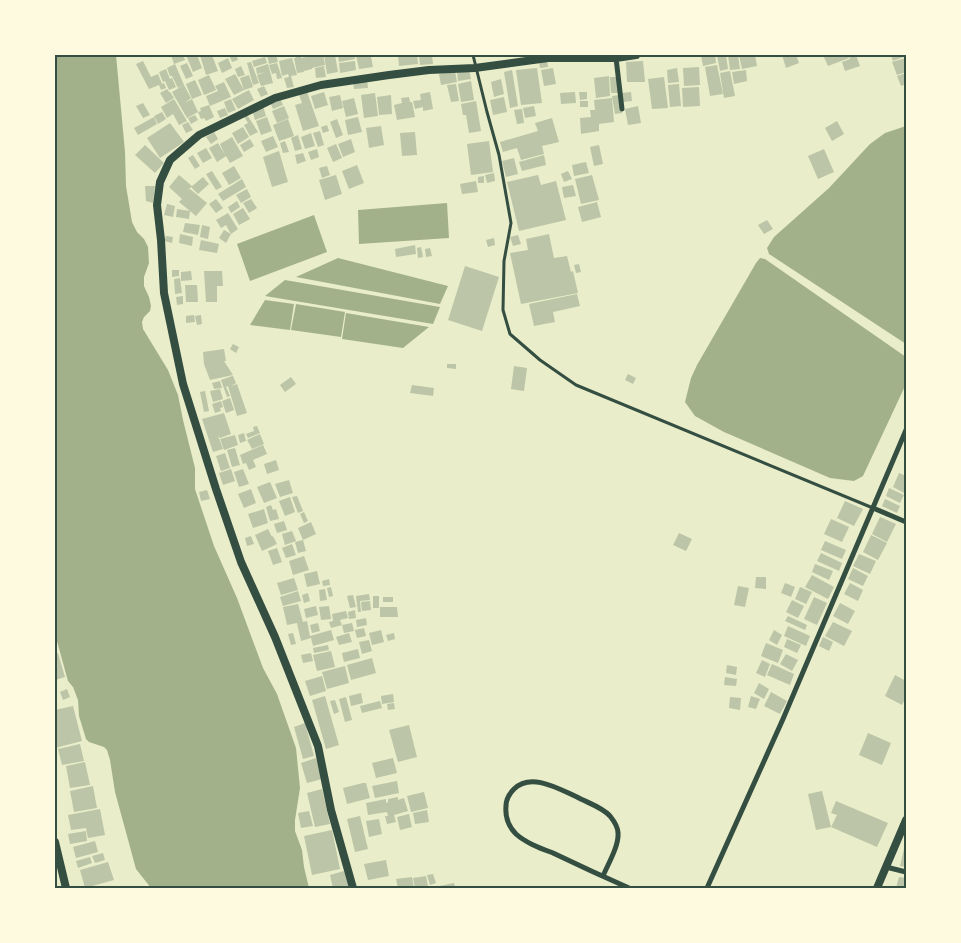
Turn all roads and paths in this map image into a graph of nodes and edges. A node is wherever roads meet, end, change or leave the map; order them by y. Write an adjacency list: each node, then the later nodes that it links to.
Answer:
1 (473, 55): 4 (lane)
2 (636, 55): 3 (street)
3 (616, 58): 4 (street); 5 (street)
4 (476, 68): 7 (lane); 15 (street)
5 (622, 109)
6 (906, 430): 7 (street)
7 (873, 508): 8 (street); 17 (street)
8 (906, 522)
9 (906, 820): 11 (street)
10 (55, 842): 14 (street)
11 (886, 867): 12 (street); 18 (street)
12 (906, 872)
13 (603, 876): 13 (street); 16 (street)
14 (66, 888)
15 (353, 888)
16 (630, 888)
17 (707, 888)
18 (876, 888)

